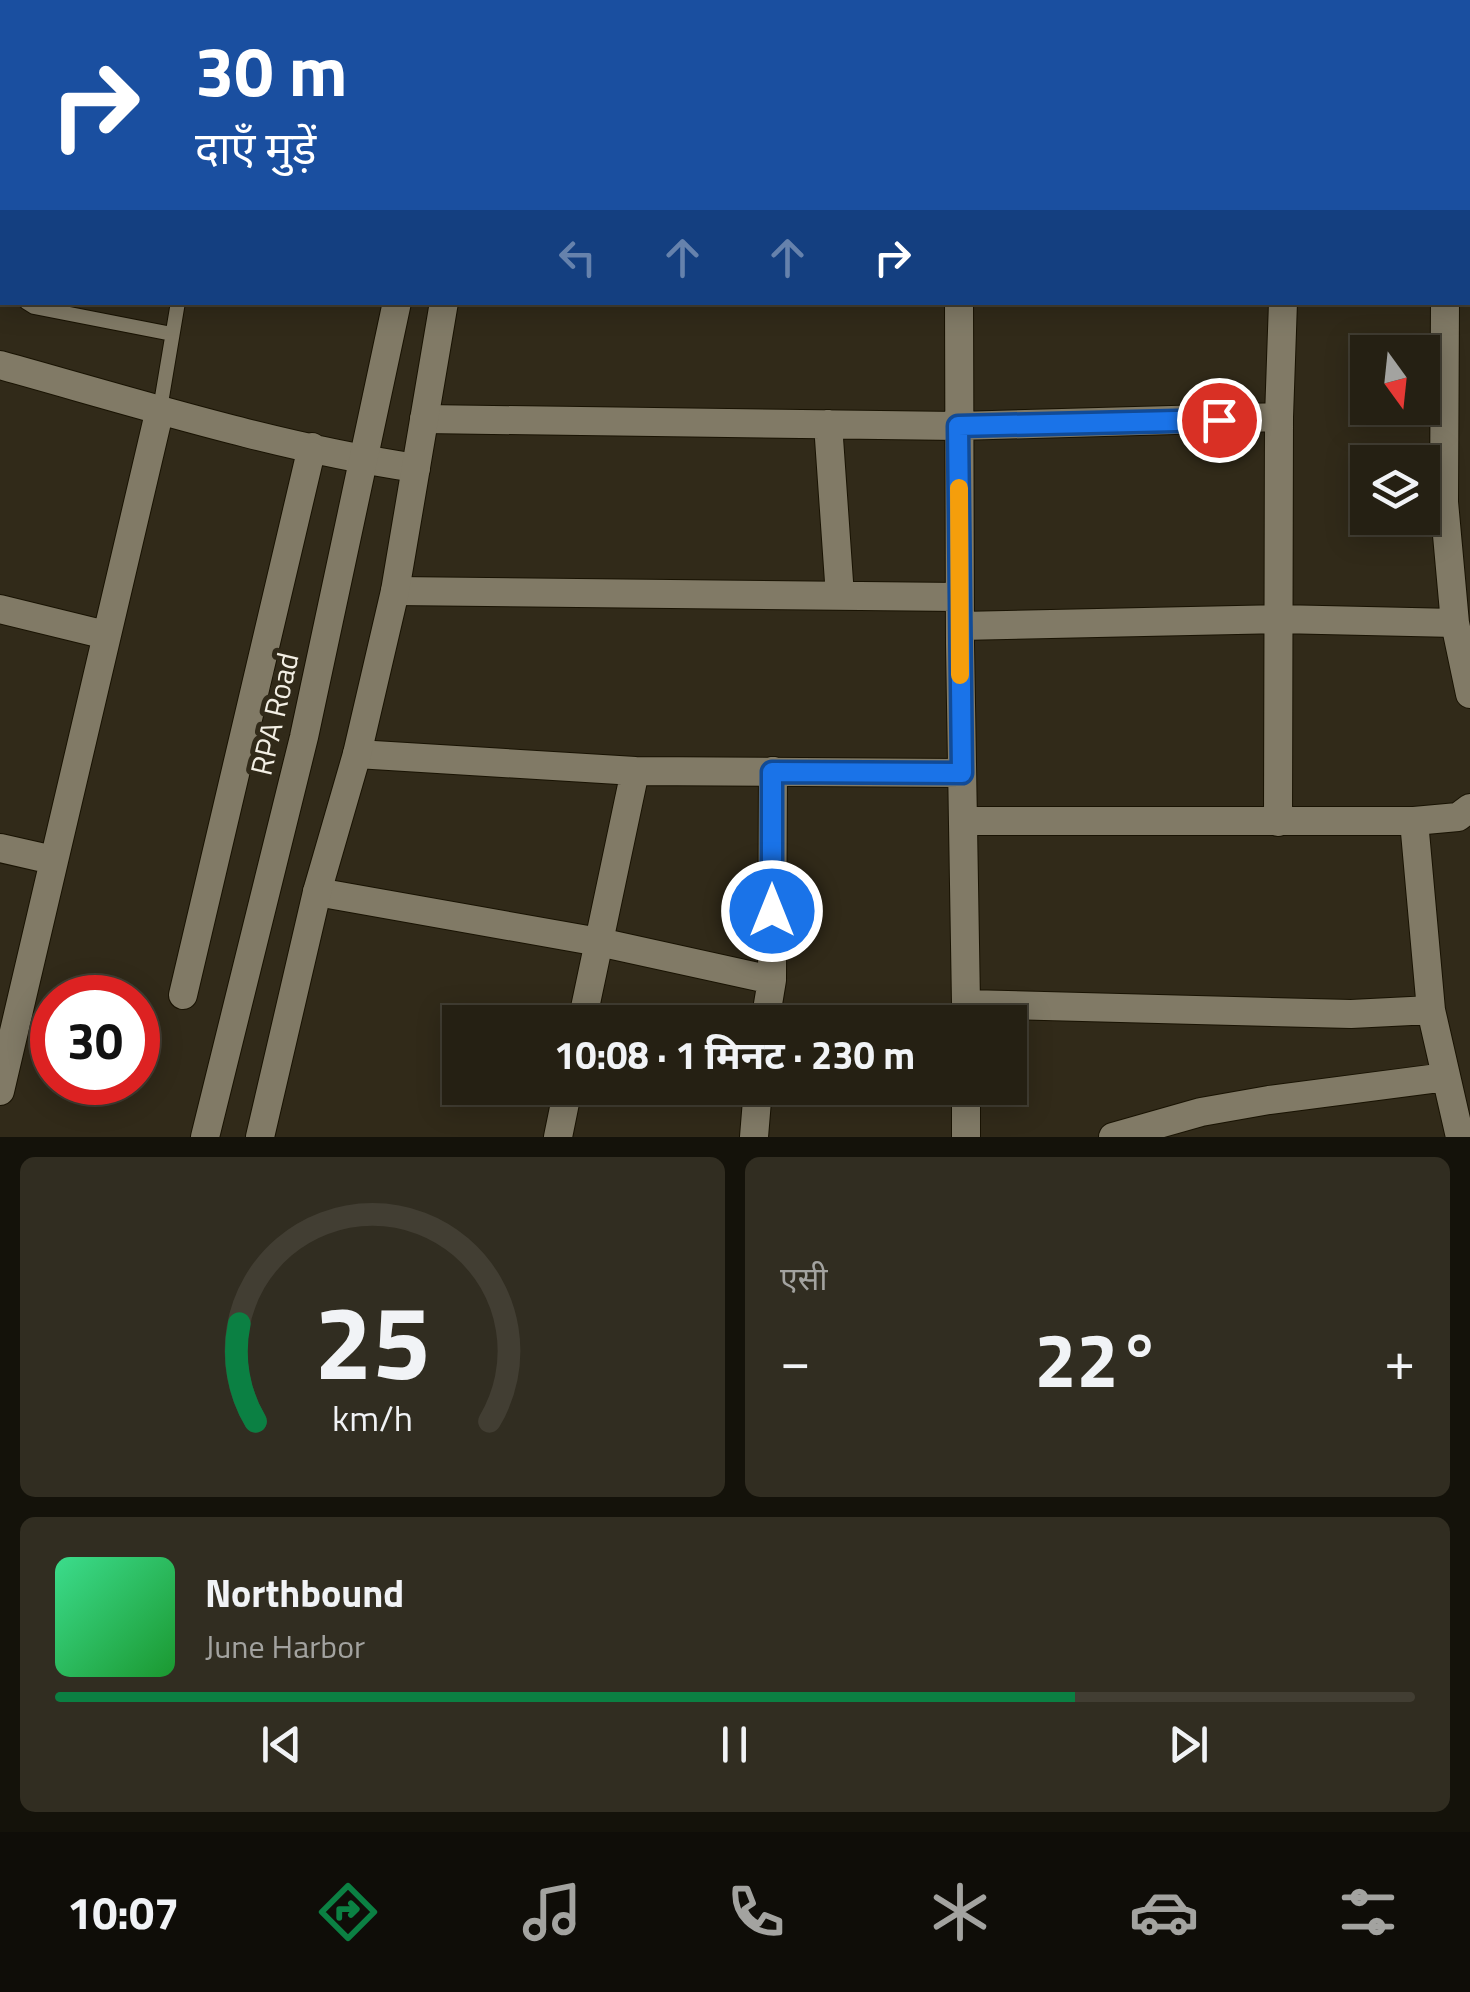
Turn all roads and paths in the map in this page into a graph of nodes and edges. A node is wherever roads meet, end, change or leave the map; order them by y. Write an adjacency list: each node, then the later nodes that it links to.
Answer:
1 (30, 305): 8 (lane)
2 (177, 305): 8 (lane)
3 (396, 305): 16 (street, RPA Road)
4 (443, 305): 12 (street)
5 (959, 305): 14 (street)
6 (1282, 305): 11 (street)
7 (1445, 305): 18 (street)
8 (172, 334): 10 (lane)
9 (0, 365): 10 (street)
10 (160, 410): 15 (street); 26 (street)
11 (1278, 417): 14 (street); 23 (street)
12 (424, 419): 13 (street); 17 (street)
13 (828, 424): 14 (street); 20 (street)
14 (958, 426): 21 (street)
15 (312, 447): 16 (street); 41 (street)
16 (364, 460): 17 (street); 52 (street, RPA Road)
17 (416, 468): 19 (street)
18 (1457, 502): 24 (street)
19 (396, 591): 20 (street); 28 (street)
20 (840, 596): 21 (street)
21 (960, 597): 25 (street)
22 (0, 609): 26 (street)
23 (1278, 619): 24 (street); 25 (street); 35 (street)
24 (1455, 623): 27 (street)
25 (960, 626): 31 (street)
26 (106, 634): 37 (street)
27 (1470, 694)
28 (357, 754): 29 (street); 38 (street)
29 (635, 770): 30 (street); 39 (street)
30 (772, 772): 31 (street); 40 (street)
31 (962, 773): 33 (street)
32 (1470, 808): 34 (street)
33 (963, 821): 35 (street); 44 (street)
34 (1414, 821): 35 (street); 45 (street)
35 (1278, 822)
36 (0, 848): 37 (street)
37 (53, 860): 48 (street)
38 (317, 892): 39 (street); 53 (street)
39 (599, 942): 40 (street); 42 (street)
40 (772, 980): 43 (street)
41 (183, 994)
42 (586, 1005)
43 (768, 1005)
44 (966, 1005)
45 (1431, 1010): 46 (street); 47 (street)
46 (1027, 1013)
47 (1446, 1077): 57 (street); 58 (street)
48 (0, 1091)
49 (565, 1105): 54 (street)
50 (757, 1105): 55 (street)
51 (966, 1105): 56 (street)
52 (206, 1137)
53 (260, 1137)
54 (558, 1137)
55 (754, 1137)
56 (966, 1137)
57 (1113, 1137)
58 (1460, 1137)

